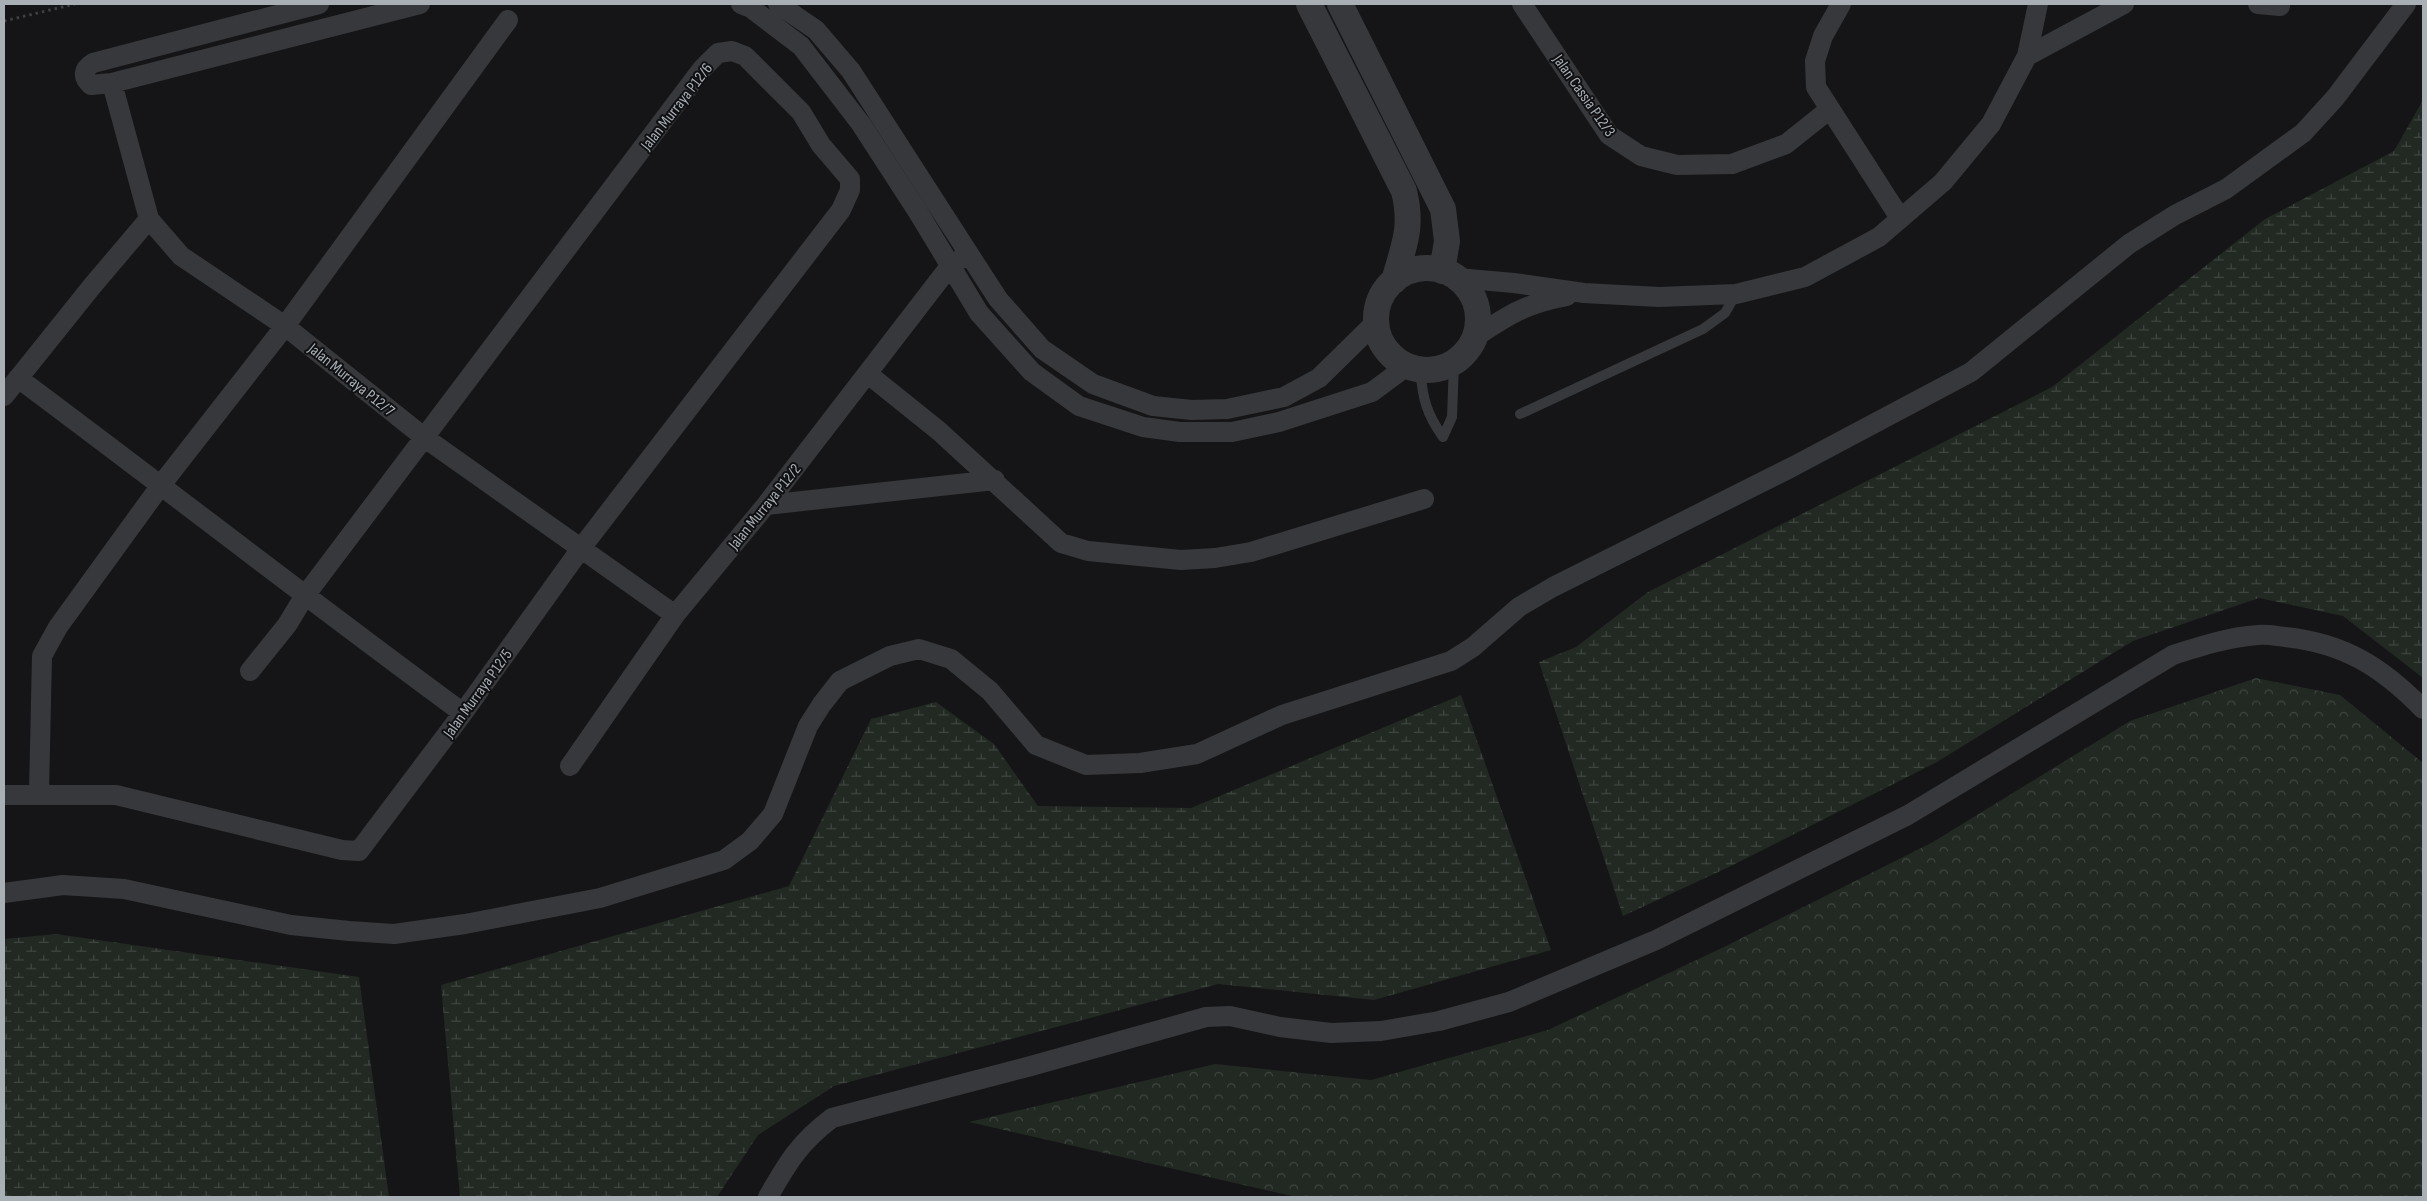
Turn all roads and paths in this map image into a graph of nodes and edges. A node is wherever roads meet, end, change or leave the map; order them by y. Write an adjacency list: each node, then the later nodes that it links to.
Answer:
1 (76, 4): 16 (path)
2 (319, 4): 18 (street)
3 (420, 4): 18 (street)
4 (740, 4): 23 (street)
5 (778, 4): 22 (street)
6 (1309, 4): 25 (street)
7 (1340, 4): 24 (street)
8 (1522, 4): 19 (street, Jalan Cassia P12/3)
9 (1841, 4): 19 (street)
10 (2038, 4): 17 (street)
11 (2124, 4): 17 (street)
12 (2258, 4): 14 (street)
13 (2406, 4): 51 (street)
14 (2280, 6)
15 (508, 20): 29 (street)
16 (4, 21)
17 (2027, 56): 20 (street)
18 (112, 83): 21 (street, Jalan Murraya P12/7)
19 (1830, 109): 20 (street)
20 (1900, 218): 27 (street)
21 (149, 219): 29 (street, Jalan Murraya P12/7); 34 (street)
22 (968, 253): 23 (street, Jalan Murraya P12/2); 28 (street)
23 (950, 266): 32 (street); 33 (street, Jalan Murraya P12/2)
24 (1450, 275): 25 (street); 26 (street); 30 (street)
25 (1394, 281): 28 (street)
26 (1584, 293): 27 (street); 30 (street)
27 (1736, 294): 36 (lane)
28 (1376, 322): 32 (street)
29 (285, 326): 37 (street, Jalan Murraya P12/7); 39 (street)
30 (1474, 337): 31 (street)
31 (1454, 363): 32 (street); 32 (lane)
32 (1414, 368)
33 (868, 374): 38 (street); 41 (street, Jalan Murraya P12/2)
34 (18, 378): 35 (street); 39 (street)
35 (4, 396)
36 (1520, 414)
37 (425, 438): 42 (street, Jalan Murraya P12/7); 42 (street, Jalan Murraya P12/6); 43 (street)
38 (995, 480): 40 (street); 41 (street)
39 (161, 485): 43 (street); 49 (street)
40 (1424, 499)
41 (766, 506): 44 (street, Jalan Murraya P12/2)
42 (582, 547): 44 (street, Jalan Murraya P12/7); 47 (street, Jalan Murraya P12/5)
43 (304, 597): 45 (street); 47 (street)
44 (675, 615): 48 (street, Jalan Murraya P12/2)
45 (250, 671)
46 (2423, 709): 52 (street)
47 (463, 713): 49 (street, Jalan Murraya P12/5)
48 (570, 766)
49 (39, 794): 50 (street)
50 (4, 795)
51 (4, 893)
52 (768, 1197)

